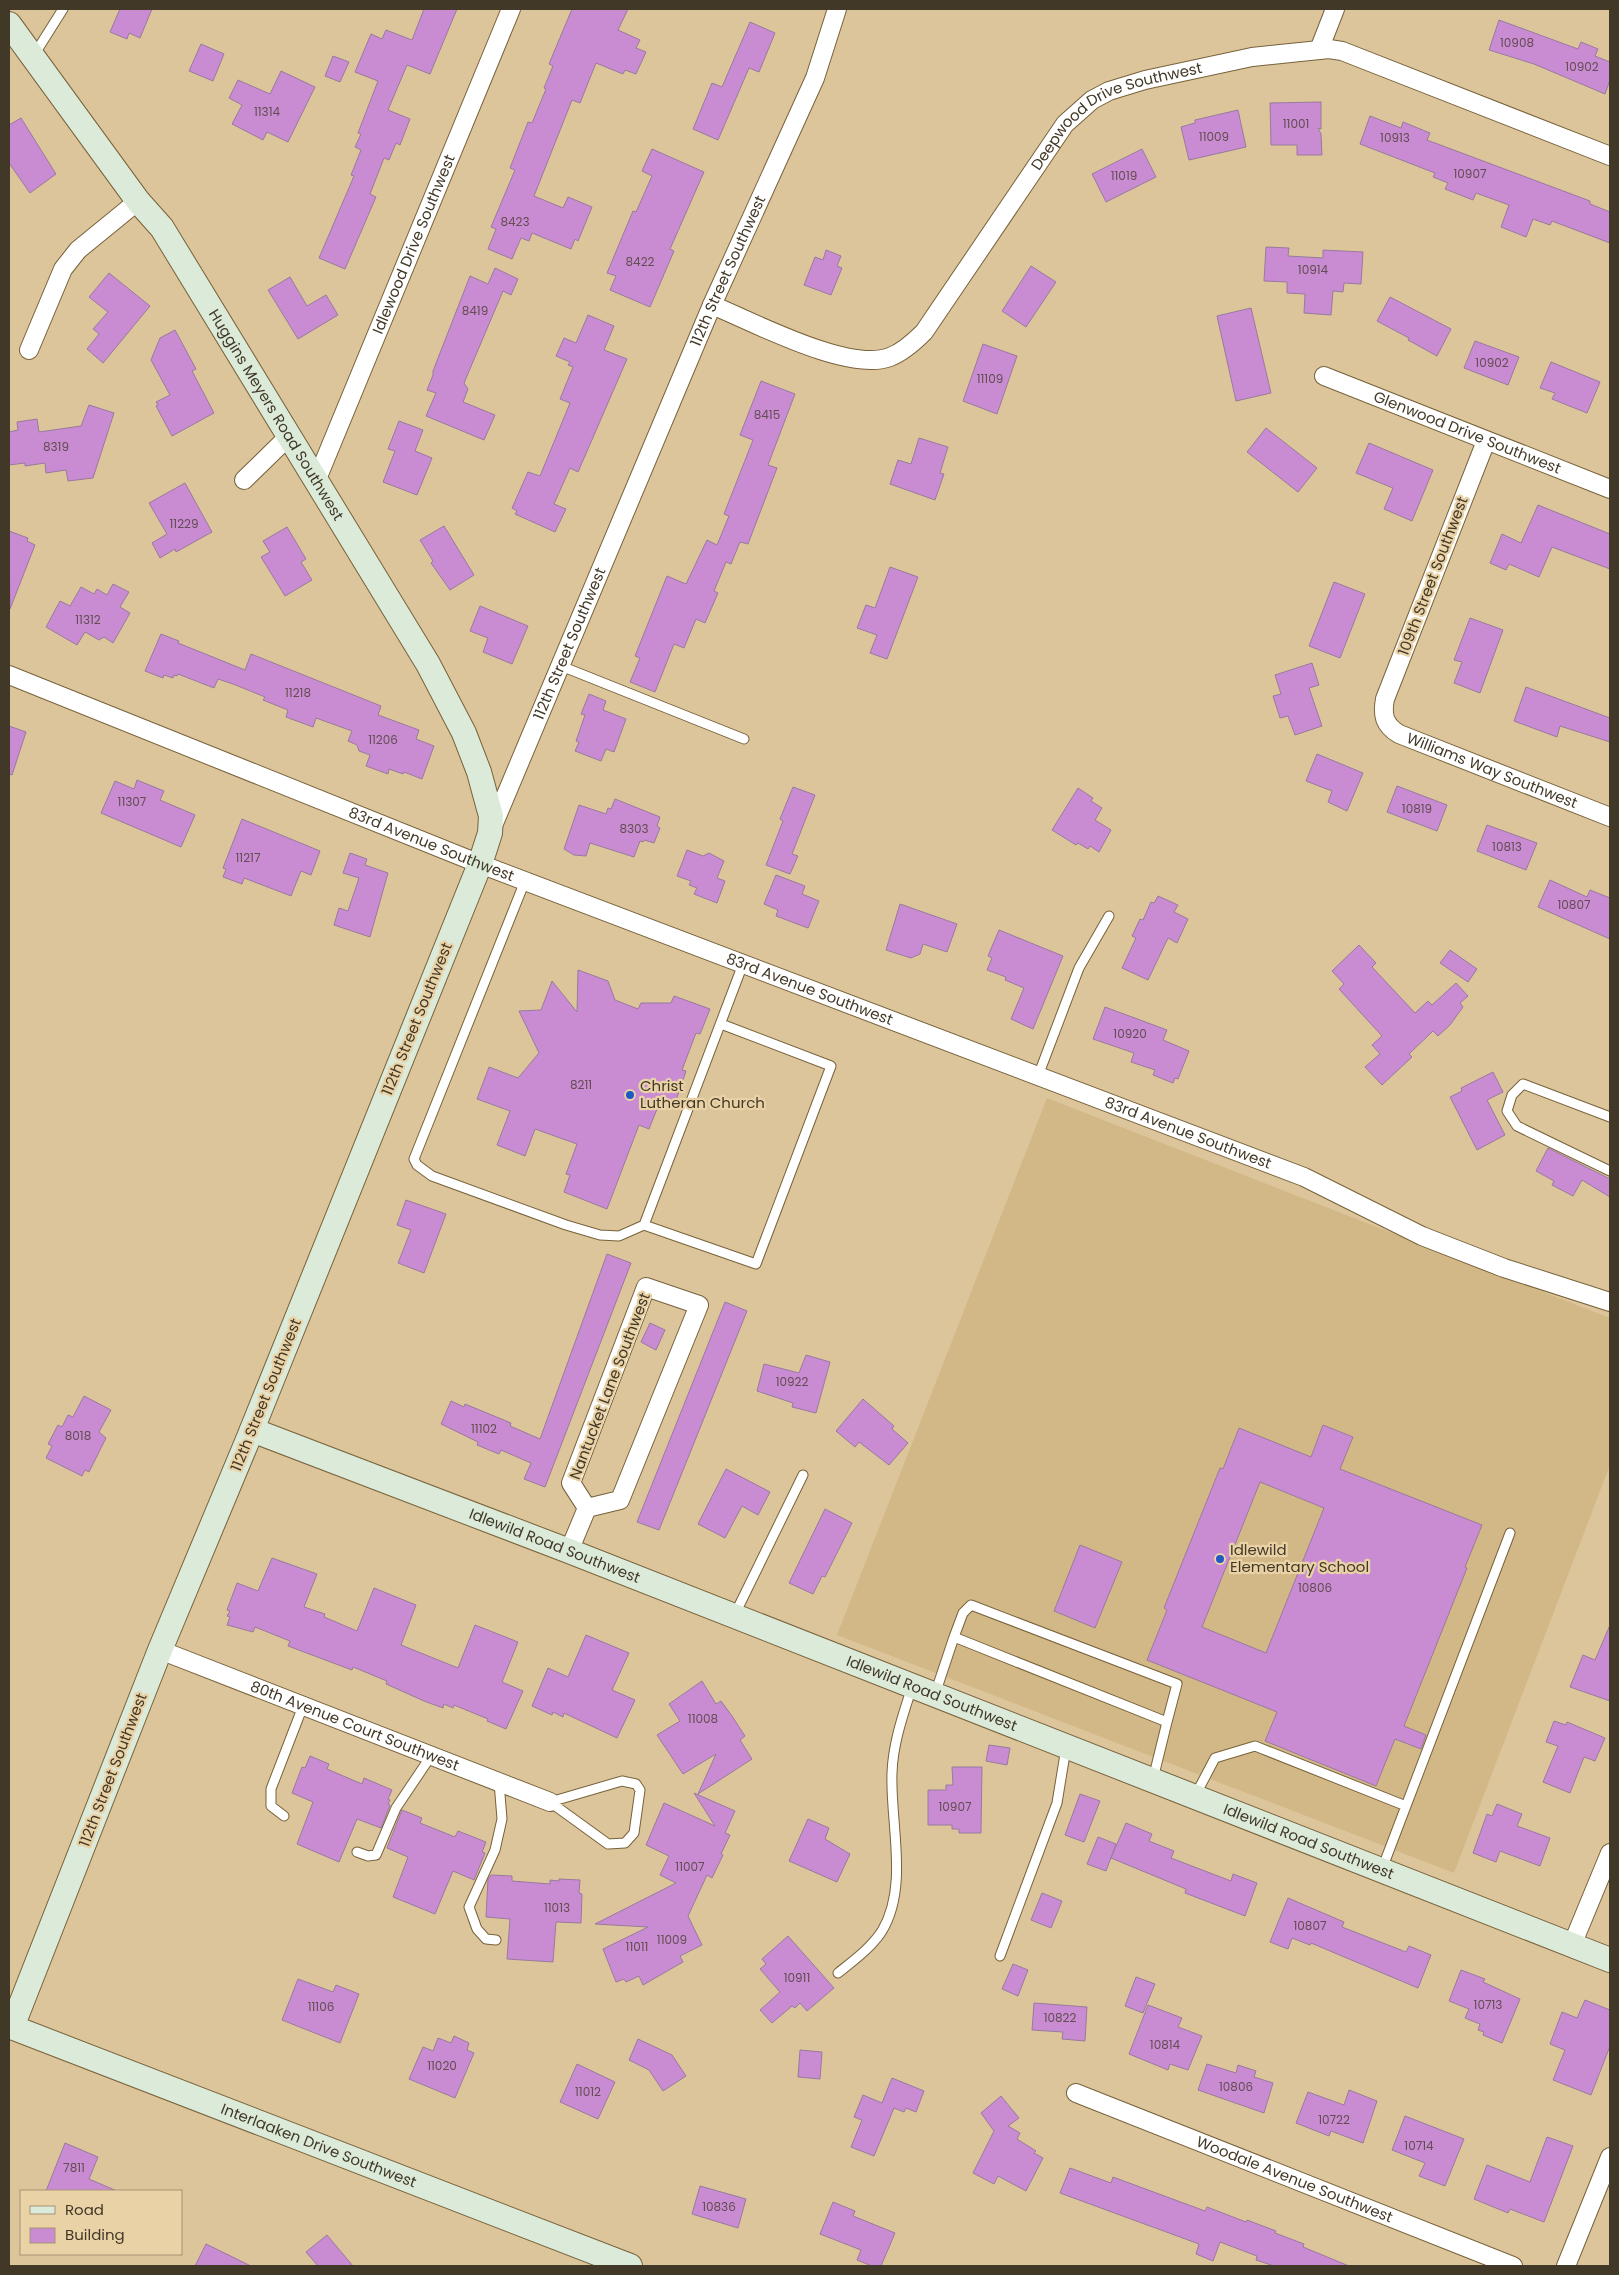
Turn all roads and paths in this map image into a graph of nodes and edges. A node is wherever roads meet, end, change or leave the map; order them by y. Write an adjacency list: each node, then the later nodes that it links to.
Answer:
1 (63, 9): 7 (lane)
2 (511, 9): 15 (street, Idlewood Drive Southwest)
3 (837, 9): 10 (street, 112th Street Southwest)
4 (1335, 9): 6 (street)
5 (9, 24): 7 (street, Huggins Meyers Road Southwest)
6 (1319, 50): 8 (street, Deepwood Drive Southwest); 10 (street, Deepwood Drive Southwest)
7 (33, 57): 9 (street, Huggins Meyers Road Southwest)
8 (1610, 156)
9 (138, 201): 11 (street); 13 (street, Huggins Meyers Road Southwest)
10 (712, 305): 18 (street, 112th Street Southwest)
11 (29, 350)
12 (1324, 376): 14 (street, Glenwood Drive Southwest)
13 (287, 438): 15 (street, Huggins Meyers Road Southwest); 16 (street)
14 (1486, 441): 17 (street, Glenwood Drive Southwest); 20 (street, 109th Street Southwest)
15 (317, 479): 23 (street, Huggins Meyers Road Southwest)
16 (244, 480)
17 (1610, 489)
18 (560, 666): 21 (lane); 23 (street, 112th Street Southwest)
19 (9, 675): 24 (street, 83rd Avenue Southwest)
20 (1383, 712): 22 (street, Williams Way Southwest)
21 (744, 739)
22 (1610, 817)
23 (490, 833): 24 (street, 112th Street Southwest)
24 (480, 864): 25 (street, 83rd Avenue Southwest); 34 (street, 112th Street Southwest)
25 (525, 881): 27 (street, 83rd Avenue Southwest); 32 (lane)
26 (1109, 916): 29 (lane)
27 (743, 964): 28 (lane); 29 (street, 83rd Avenue Southwest)
28 (721, 1024): 32 (lane); 32 (lane)
29 (1038, 1076): 33 (street, 83rd Avenue Southwest)
30 (1610, 1117): 31 (lane)
31 (1610, 1171)
32 (644, 1225)
33 (1610, 1302)
34 (252, 1430): 38 (street, Idlewild Road Southwest); 41 (street, 112th Street Southwest)
35 (803, 1475): 39 (lane)
36 (587, 1508): 36 (street, Nantucket Lane Southwest); 38 (street)
37 (1510, 1533): 52 (lane)
38 (569, 1551): 39 (street, Idlewild Road Southwest)
39 (733, 1616): 42 (street, Idlewild Road Southwest)
40 (954, 1637): 43 (lane); 45 (lane); 45 (lane)
41 (160, 1650): 44 (street, 80th Avenue Court Southwest); 62 (street, 112th Street Southwest)
42 (912, 1687): 43 (street, Idlewild Road Southwest); 61 (lane)
43 (934, 1696): 46 (street, Idlewild Road Southwest)
44 (303, 1706): 47 (street, 80th Avenue Court Southwest); 53 (lane)
45 (1167, 1722): 49 (lane)
46 (1066, 1748): 49 (street, Idlewild Road Southwest); 59 (lane)
47 (431, 1756): 48 (street, 80th Avenue Court Southwest); 54 (lane)
48 (499, 1782): 51 (street, 80th Avenue Court Southwest); 57 (lane)
49 (1153, 1782): 50 (street, Idlewild Road Southwest)
50 (1194, 1798): 52 (lane); 56 (street, Idlewild Road Southwest)
51 (550, 1802): 51 (lane)
52 (1406, 1806): 56 (lane)
53 (284, 1816)
54 (356, 1852)
55 (1610, 1853): 58 (street)
56 (1382, 1871): 58 (street, Idlewild Road Southwest)
57 (496, 1940)
58 (1572, 1945): 60 (street, Idlewild Road Southwest)
59 (1000, 1956)
60 (1610, 1960)
61 (838, 1974)
62 (10, 2029): 65 (street, Interlaaken Drive Southwest)
63 (1076, 2094): 66 (street, Woodale Avenue Southwest)
64 (1610, 2157): 67 (street)
65 (630, 2266)
66 (1513, 2266)
67 (1566, 2266)

